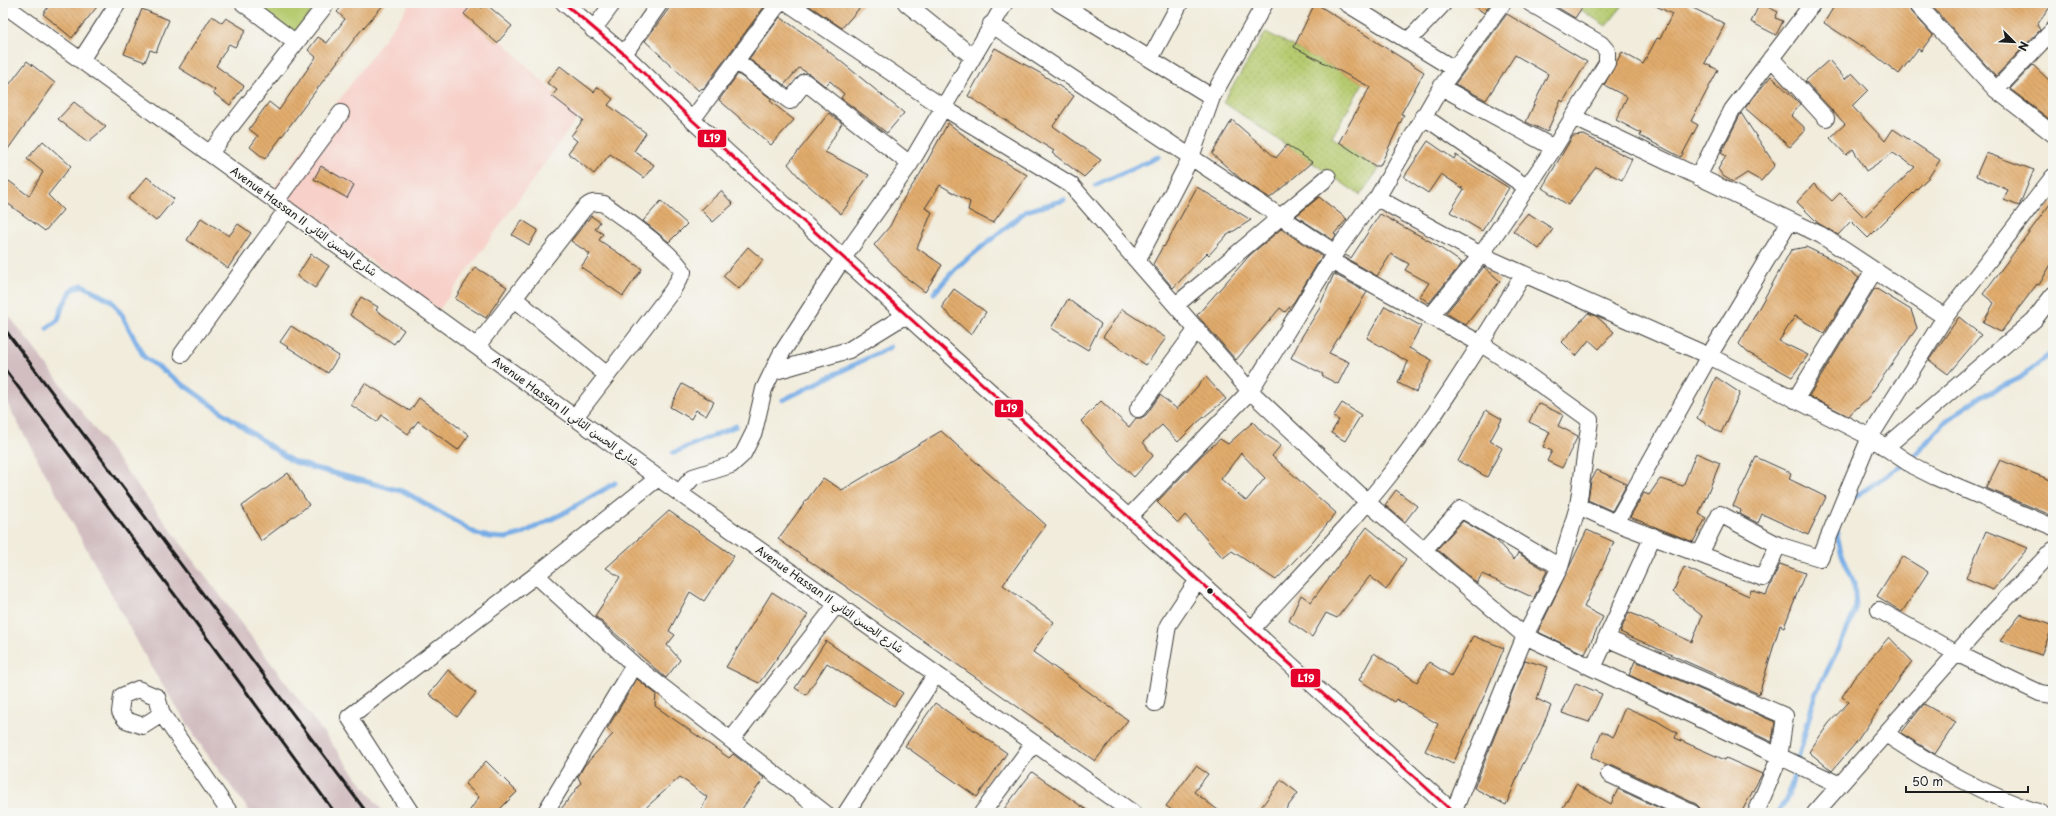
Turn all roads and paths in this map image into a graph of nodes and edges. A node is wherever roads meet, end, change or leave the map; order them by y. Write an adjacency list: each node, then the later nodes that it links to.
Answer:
1 (118, 3): 30 (street)
2 (243, 3): 25 (street)
3 (327, 3): 25 (street)
4 (564, 3): 22 (street)
5 (613, 3): 22 (street)
6 (660, 3): 26 (street)
7 (779, 3): 31 (street)
8 (788, 3): 36 (street)
9 (906, 3): 27 (street)
10 (1005, 3): 21 (street)
11 (1059, 3): 29 (street)
12 (1180, 3): 29 (street)
13 (1265, 3): 35 (street)
14 (1346, 3): 24 (street)
15 (1444, 3): 24 (street)
16 (1503, 3): 32 (street)
17 (1530, 3): 39 (street)
18 (1813, 3): 28 (street)
19 (1916, 3): 34 (street)
20 (3, 4): 30 (street, Avenue Hassan II شارع الحسن الثاني)
21 (991, 24): 27 (street); 45 (street)
22 (593, 30): 26 (street)
23 (2053, 30): 34 (street)
24 (1408, 41): 32 (street)
25 (296, 43): 44 (street)
26 (624, 54): 41 (street)
27 (973, 57): 36 (street)
28 (1771, 58): 40 (street); 47 (street)
29 (1150, 59): 35 (street)
30 (81, 60): 44 (street, Avenue Hassan II شارع الحسن الثاني)
31 (736, 61): 41 (street); 46 (street)
32 (1454, 69): 33 (street)
33 (1441, 87): 38 (street); 43 (street)
34 (1996, 90): 42 (street)
35 (1212, 97): 45 (street)
36 (944, 108): 46 (street); 58 (street)
37 (341, 113): 52 (street)
38 (1423, 116): 50 (street); 51 (street)
39 (1573, 118): 43 (street); 47 (street)
40 (1826, 118)
41 (692, 120): 57 (street)
42 (2053, 134)
43 (1554, 148): 50 (street)
44 (210, 153): 52 (street, Avenue Hassan II شارع الحسن الثاني)
45 (1191, 157): 53 (street); 58 (street)
46 (910, 164): 57 (street)
47 (1698, 177): 54 (street)
48 (2053, 177): 66 (street)
49 (1328, 178): 53 (street)
50 (1526, 187): 55 (street)
51 (1377, 198): 55 (street); 56 (street)
52 (281, 205): 69 (street, Avenue Hassan II شارع الحسن الثاني); 70 (street)
53 (1282, 218): 56 (street); 63 (street)
54 (1790, 221): 59 (street); 71 (street)
55 (1481, 255): 60 (street); 65 (street)
56 (1333, 257): 65 (street); 74 (street)
57 (843, 258): 64 (street); 72 (street)
58 (1137, 261): 63 (street)
59 (1874, 271): 66 (street); 75 (street)
60 (1524, 274): 68 (street); 71 (street)
61 (2053, 295): 79 (street)
62 (515, 299): 69 (street); 73 (street); 73 (street)
63 (1176, 306): 67 (street)
64 (906, 315): 72 (street); 84 (street)
65 (1430, 317): 68 (street)
66 (1945, 317): 78 (street)
67 (1196, 329): 74 (street); 76 (street)
68 (1480, 343): 82 (street); 83 (street)
69 (477, 346): 77 (street, Avenue Hassan II شارع الحسن الثاني)
70 (182, 354)
71 (1709, 356): 75 (street); 85 (street)
72 (772, 372): 81 (street)
73 (607, 375): 77 (street)
74 (1250, 391): 82 (street); 84 (street)
75 (1795, 400): 78 (street)
76 (1138, 409)
77 (575, 417): 80 (street, Avenue Hassan II شارع الحسن الثاني)
78 (1870, 437): 79 (street); 88 (street)
79 (1890, 450): 86 (street)
80 (658, 478): 81 (street, Avenue Hassan II شارع الحسن الثاني); 93 (street)
81 (679, 493): 95 (street, Avenue Hassan II شارع الحسن الثاني)
82 (1368, 502): 89 (street); 97 (street)
83 (1578, 506): 85 (street); 92 (street)
84 (1129, 517): 94 (street)
85 (1616, 522): 87 (street)
86 (2053, 527)
87 (1653, 536): 91 (street); 99 (street)
88 (1778, 545): 91 (street); 91 (street)
89 (1424, 550): 92 (street); 98 (street)
90 (2053, 550): 100 (street)
91 (1700, 554)
92 (1560, 567): 98 (street)
93 (536, 575): 101 (street); 114 (street)
94 (1198, 580): 97 (street); 105 (street)
95 (837, 604): 103 (street, Avenue Hassan II شارع الحسن الثاني); 108 (street)
96 (1879, 610): 100 (street)
97 (1252, 629): 120 (street)
98 (1525, 636): 102 (street); 120 (street)
99 (1606, 638): 102 (street); 110 (street)
100 (1956, 653): 104 (street); 107 (street)
101 (634, 665): 108 (street); 115 (street)
102 (1593, 668): 110 (street)
103 (936, 674): 109 (street, Avenue Hassan II شارع الحسن الثاني); 117 (street)
104 (2053, 695)
105 (1155, 703)
106 (162, 714): 113 (street)
107 (1886, 734): 112 (street); 124 (street)
108 (731, 740): 116 (street)
109 (1034, 743): 118 (street); 119 (street, Avenue Hassan II شارع الحسن الثاني)
110 (1783, 760): 112 (street); 122 (street)
111 (1610, 774): 121 (street)
112 (1840, 785): 123 (street)
113 (230, 813)
114 (411, 813)
115 (545, 813)
116 (825, 813)
117 (846, 813)
118 (982, 813)
119 (1134, 813)
120 (1453, 813)
121 (1692, 813)
122 (1756, 813)
123 (1815, 813)
124 (2041, 813)

